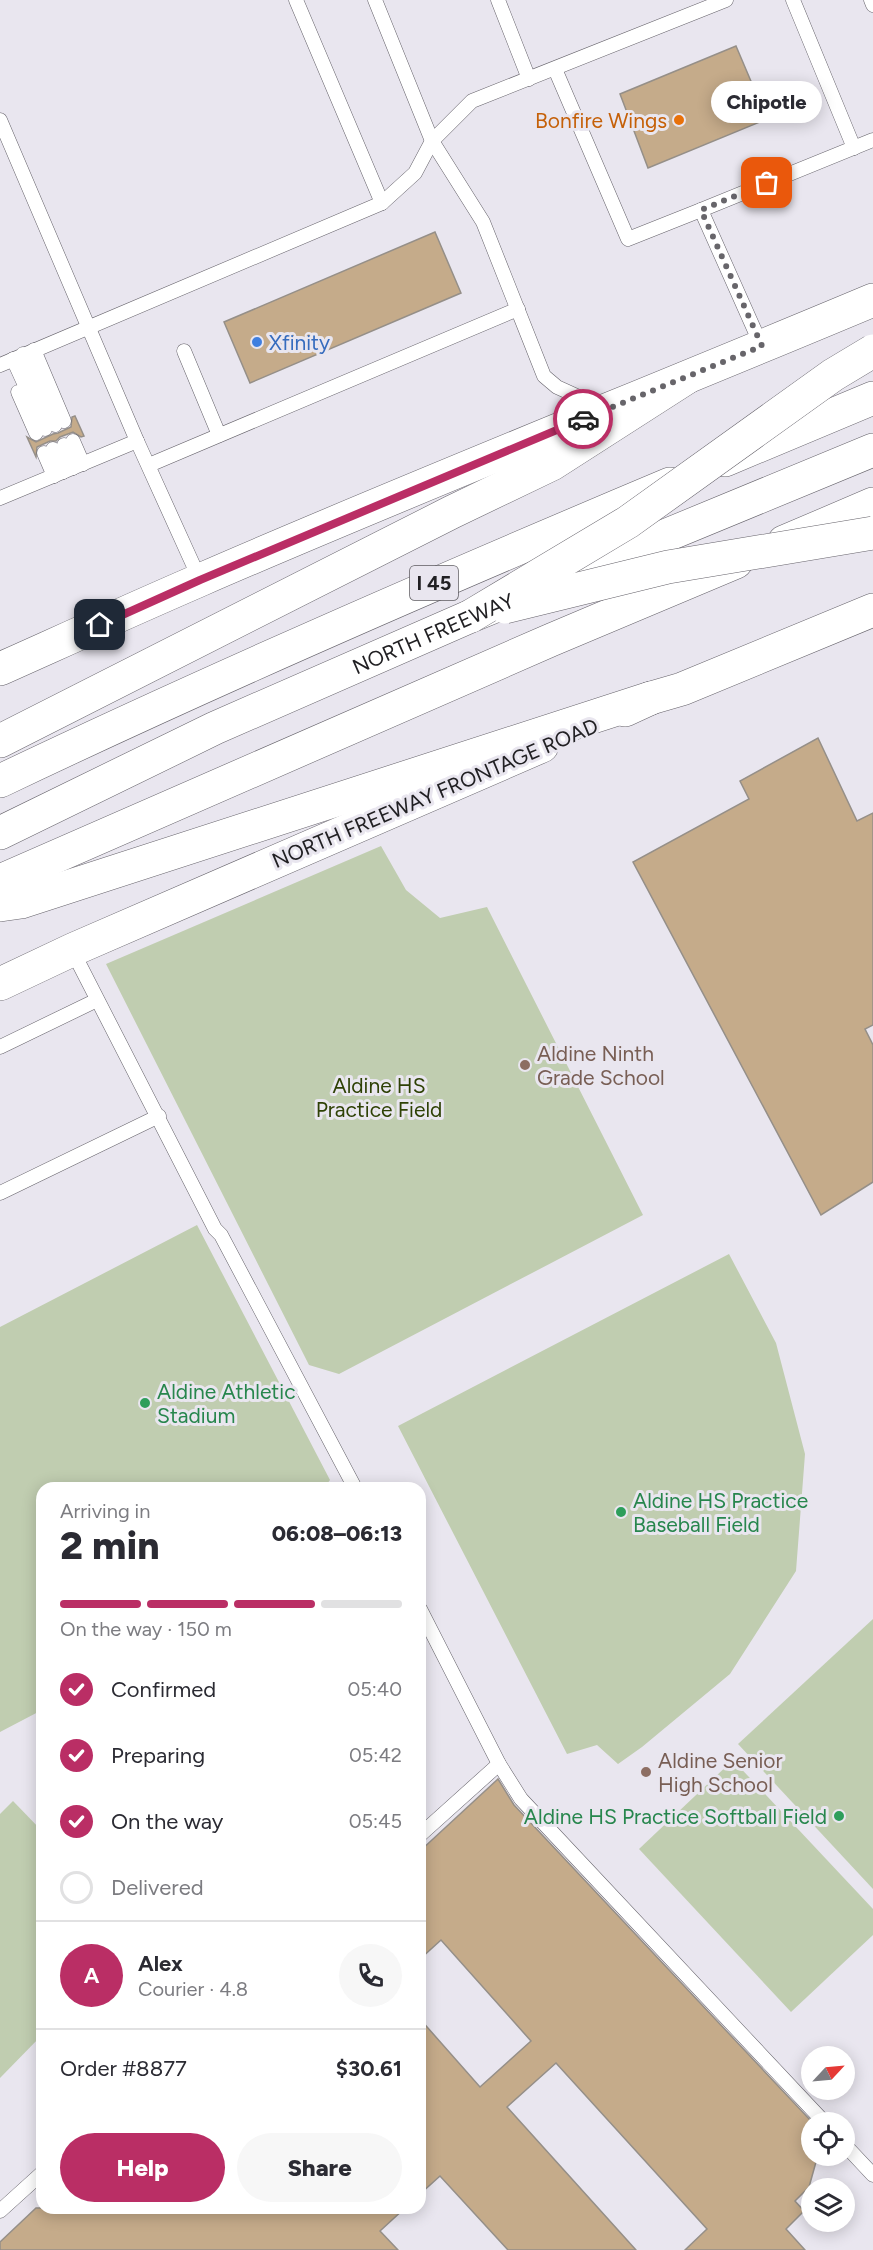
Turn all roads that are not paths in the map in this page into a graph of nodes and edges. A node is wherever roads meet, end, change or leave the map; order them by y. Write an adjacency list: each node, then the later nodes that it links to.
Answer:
1 (296, 0): 14 (lane)
2 (375, 0): 12 (lane)
3 (498, 0): 9 (lane)
4 (726, 0): 8 (lane)
5 (793, 0): 13 (lane)
6 (871, 0): 7 (lane)
7 (873, 5)
8 (555, 69): 9 (lane); 15 (lane)
9 (529, 79): 12 (lane)
10 (0, 120): 18 (lane)
11 (873, 140): 13 (lane)
12 (432, 141): 14 (lane); 17 (lane)
13 (854, 148): 15 (lane)
14 (382, 203): 18 (lane)
15 (701, 210): 19 (lane)
16 (873, 300): 19 (main road)
17 (518, 309): 25 (lane); 26 (lane)
18 (88, 327): 22 (lane); 27 (lane)
19 (762, 346): 23 (main road)
20 (184, 351): 26 (lane)
21 (873, 351): 36 (main road, bridge)
22 (15, 358): 22 (lane)
23 (686, 378): 25 (main road); 39 (main road)
24 (873, 398): 40 (main road, NORTH FREEWAY / I 45)
25 (606, 409): 34 (main road)
26 (219, 435): 29 (lane)
27 (137, 441): 29 (lane); 30 (lane)
28 (873, 450): 36 (main road, NORTH FREEWAY / I 45, bridge)
29 (148, 465): 34 (lane)
30 (68, 470): 30 (lane); 31 (lane)
31 (0, 498)
32 (873, 504): 42 (main road)
33 (873, 533): 36 (main road, bridge)
34 (200, 580): 37 (main road)
35 (873, 610): 38 (main road, NORTH FREEWAY FRONTAGE ROAD)
36 (471, 616): 41 (main road, NORTH FREEWAY / I 45)
37 (0, 669)
38 (651, 698): 43 (main road); 44 (main road, NORTH FREEWAY FRONTAGE ROAD)
39 (0, 741)
40 (0, 781)
41 (0, 833)
42 (0, 881)
43 (0, 905)
44 (72, 950): 45 (main road, NORTH FREEWAY FRONTAGE ROAD); 46 (lane)
45 (0, 984)
46 (97, 1000): 47 (lane); 48 (lane)
47 (0, 1047)
48 (159, 1116): 49 (lane); 50 (lane)
49 (0, 1193)
50 (352, 1482)
51 (426, 1621): 52 (lane)
52 (499, 1764): 53 (lane); 54 (lane)
53 (426, 1829)
54 (815, 2112)
55 (855, 2156): 56 (lane)
56 (873, 2175)
57 (36, 2178): 58 (lane)
58 (0, 2211)

